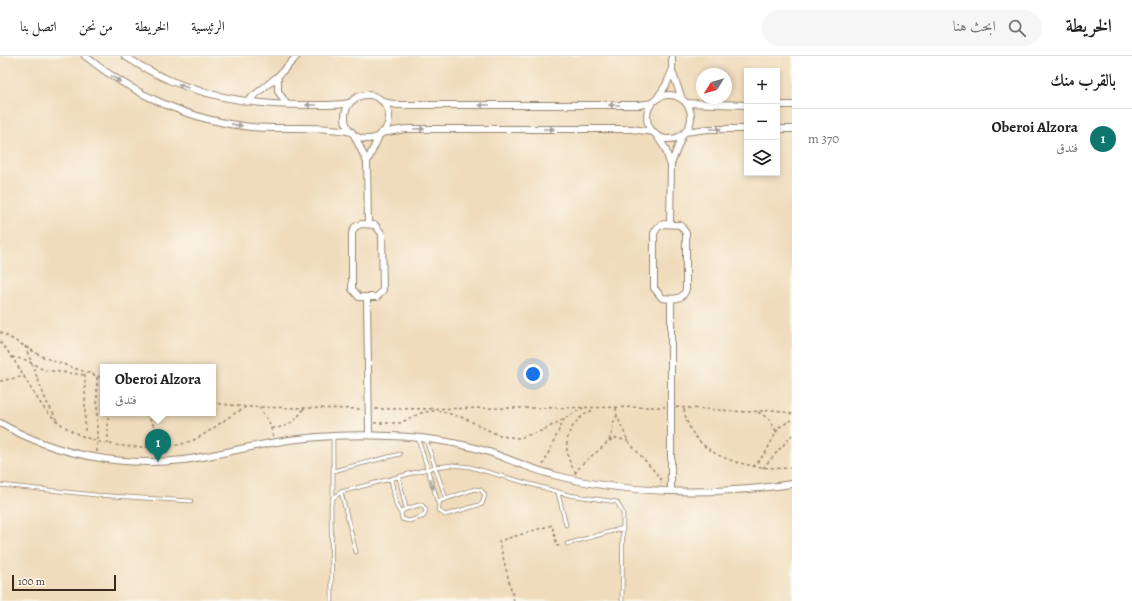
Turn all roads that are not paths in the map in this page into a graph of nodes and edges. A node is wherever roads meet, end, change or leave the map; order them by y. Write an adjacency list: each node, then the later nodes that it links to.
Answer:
1 (84, 56): 19 (street, one-way to 19)
2 (125, 56): 9 (street, one-way to 2)
3 (297, 56): 6 (street)
4 (672, 56): 5 (street)
5 (672, 71): 7 (street); 8 (street)
6 (278, 76): 9 (street); 12 (street)
7 (655, 101): 8 (street); 10 (street, one-way to 10); 20 (street)
8 (684, 101): 13 (street); 21 (street)
9 (246, 102): 12 (street)
10 (383, 102): 11 (street); 22 (street)
11 (349, 103): 12 (street, one-way to 12); 19 (street)
12 (287, 105)
13 (744, 105)
14 (780, 105): 15 (street)
15 (792, 105)
16 (792, 128): 18 (street)
17 (744, 129): 21 (street, one-way to 17)
18 (780, 129)
19 (352, 133): 22 (street); 23 (street)
20 (655, 133): 21 (street); 22 (street, one-way to 20); 24 (street)
21 (684, 133): 24 (street)
22 (380, 134): 23 (street)
23 (367, 162): 25 (street)
24 (670, 164): 26 (street)
25 (368, 224): 27 (street); 27 (street)
26 (670, 224): 28 (street); 28 (street)
27 (367, 298): 30 (street)
28 (671, 299): 42 (street)
29 (0, 423): 31 (street)
30 (368, 435): 31 (street); 32 (street)
31 (333, 436): 37 (lane)
32 (418, 438): 33 (street); 36 (lane)
33 (426, 438): 35 (lane); 42 (street)
34 (400, 454): 37 (lane)
35 (435, 467): 36 (lane); 44 (lane); 46 (lane)
36 (427, 469): 38 (lane); 48 (lane, one-way to 48)
37 (333, 471): 45 (lane)
38 (399, 477): 39 (lane); 49 (lane)
39 (391, 479): 43 (lane); 50 (lane)
40 (792, 484): 42 (street)
41 (0, 485): 47 (lane)
42 (671, 490)
43 (341, 492): 45 (lane); 54 (lane)
44 (558, 493): 51 (lane); 52 (lane)
45 (333, 498): 55 (lane)
46 (446, 499): 48 (lane); 48 (lane)
47 (191, 501)
48 (438, 504)
49 (406, 509): 50 (lane); 50 (lane)
50 (401, 514)
51 (566, 525)
52 (622, 528): 53 (lane); 56 (lane)
53 (566, 544)
54 (356, 552)
55 (332, 601)
56 (622, 601)

